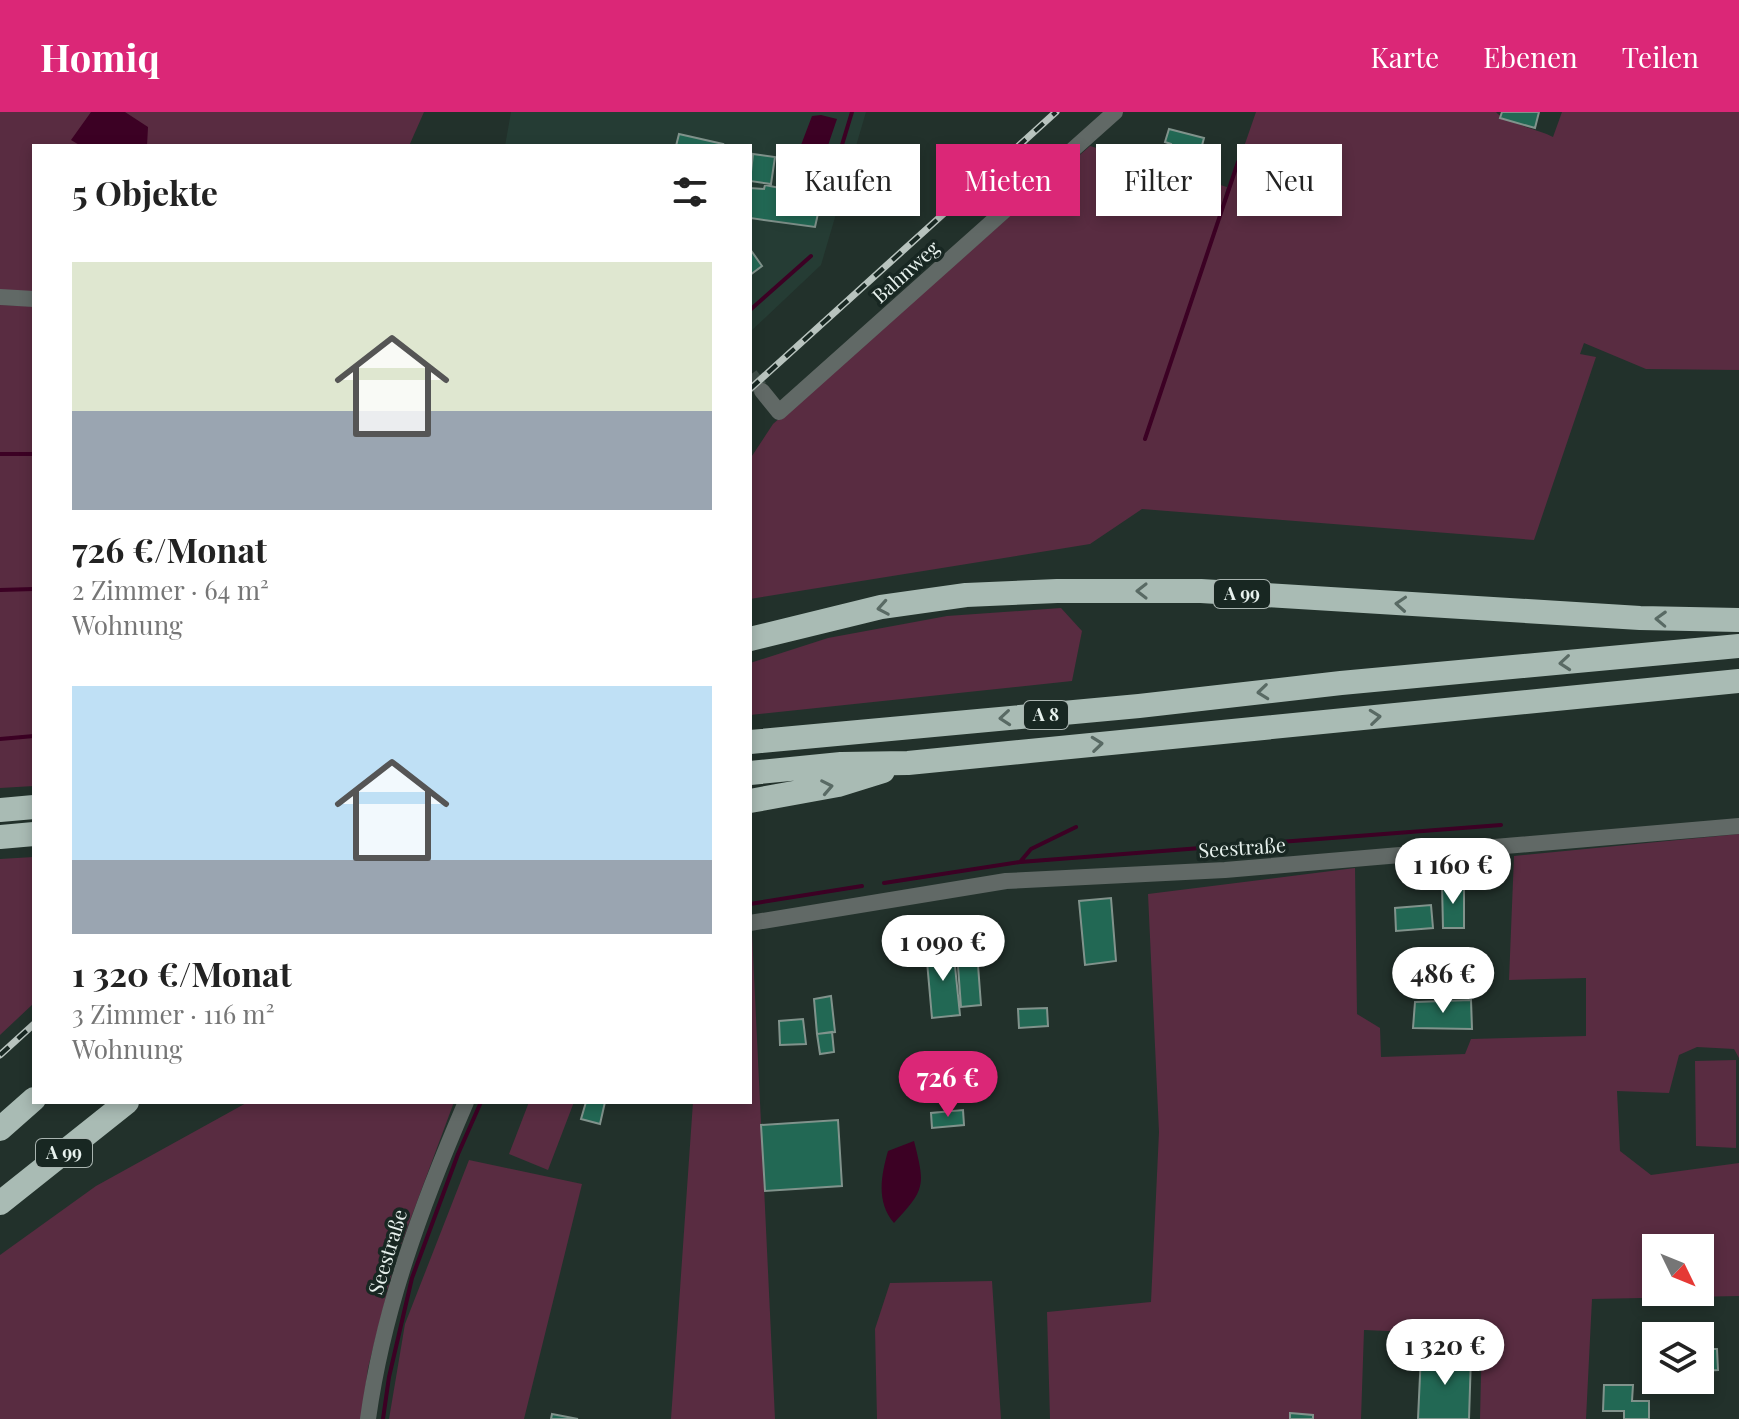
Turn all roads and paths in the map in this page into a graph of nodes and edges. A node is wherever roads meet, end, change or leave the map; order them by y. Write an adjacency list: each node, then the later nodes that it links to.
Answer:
1 (1115, 112): 4 (street, Bahnweg)
2 (0, 297): 3 (street)
3 (32, 299)
4 (762, 391)
5 (1739, 620): 6 (highway, A 99, one-way to 6)
6 (752, 639)
7 (1739, 646): 9 (highway, A 8, one-way to 9)
8 (1739, 681): 10 (highway, A 8, one-way to 8)
9 (752, 742)
10 (908, 763): 11 (highway, A 8); 12 (highway, one-way to 10)
11 (752, 773)
12 (752, 801)
13 (32, 807): 14 (highway)
14 (0, 810)
15 (1739, 826): 18 (street, Seestraße)
16 (32, 834): 17 (highway)
17 (0, 837)
18 (752, 923)
19 (32, 1101): 22 (highway)
20 (124, 1104): 23 (highway, A 99)
21 (465, 1104): 24 (street, Seestraße)
22 (0, 1129)
23 (0, 1203)
24 (368, 1419)

